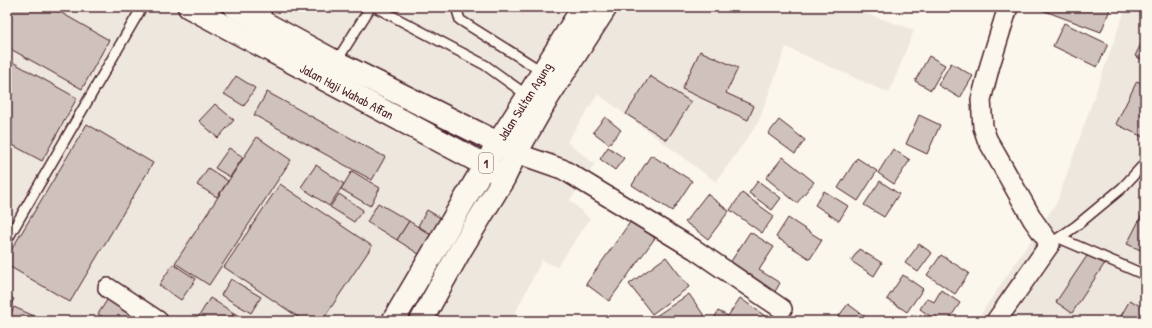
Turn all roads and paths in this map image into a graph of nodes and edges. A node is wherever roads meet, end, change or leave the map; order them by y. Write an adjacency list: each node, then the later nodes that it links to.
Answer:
1 (142, 7): 16 (lane)
2 (189, 7): 8 (main road, Jalan Haji Wahab Affan)
3 (235, 7): 8 (main road, Jalan Haji Wahab Affan)
4 (456, 7): 10 (lane)
5 (583, 7): 10 (main road, Jalan Sultan Agung / 1)
6 (606, 7): 12 (main road, Jalan Sultan Agung / 1)
7 (1008, 7): 17 (street)
8 (259, 26): 9 (main road, Jalan Haji Wahab Affan); 14 (main road, Jalan Haji Wahab Affan)
9 (336, 62): 11 (lane); 12 (main road, Jalan Haji Wahab Affan)
10 (543, 72): 11 (main road, Jalan Sultan Agung / 1)
11 (528, 96): 12 (main road, Jalan Sultan Agung / 1)
12 (507, 148): 14 (main road, Jalan Sultan Agung / 1); 15 (main road, Jalan Sultan Agung / 1); 20 (street)
13 (1145, 163): 17 (lane)
14 (485, 165): 15 (main road, Jalan Haji Wahab Affan); 22 (main road, Jalan Sultan Agung / 1)
15 (504, 178): 23 (main road, Jalan Sultan Agung / 1)
16 (7, 240)
17 (1055, 241): 18 (lane); 24 (street)
18 (1145, 275)
19 (108, 288): 21 (street)
20 (782, 309)
21 (158, 321)
22 (393, 321)
23 (421, 321)
24 (996, 321)

